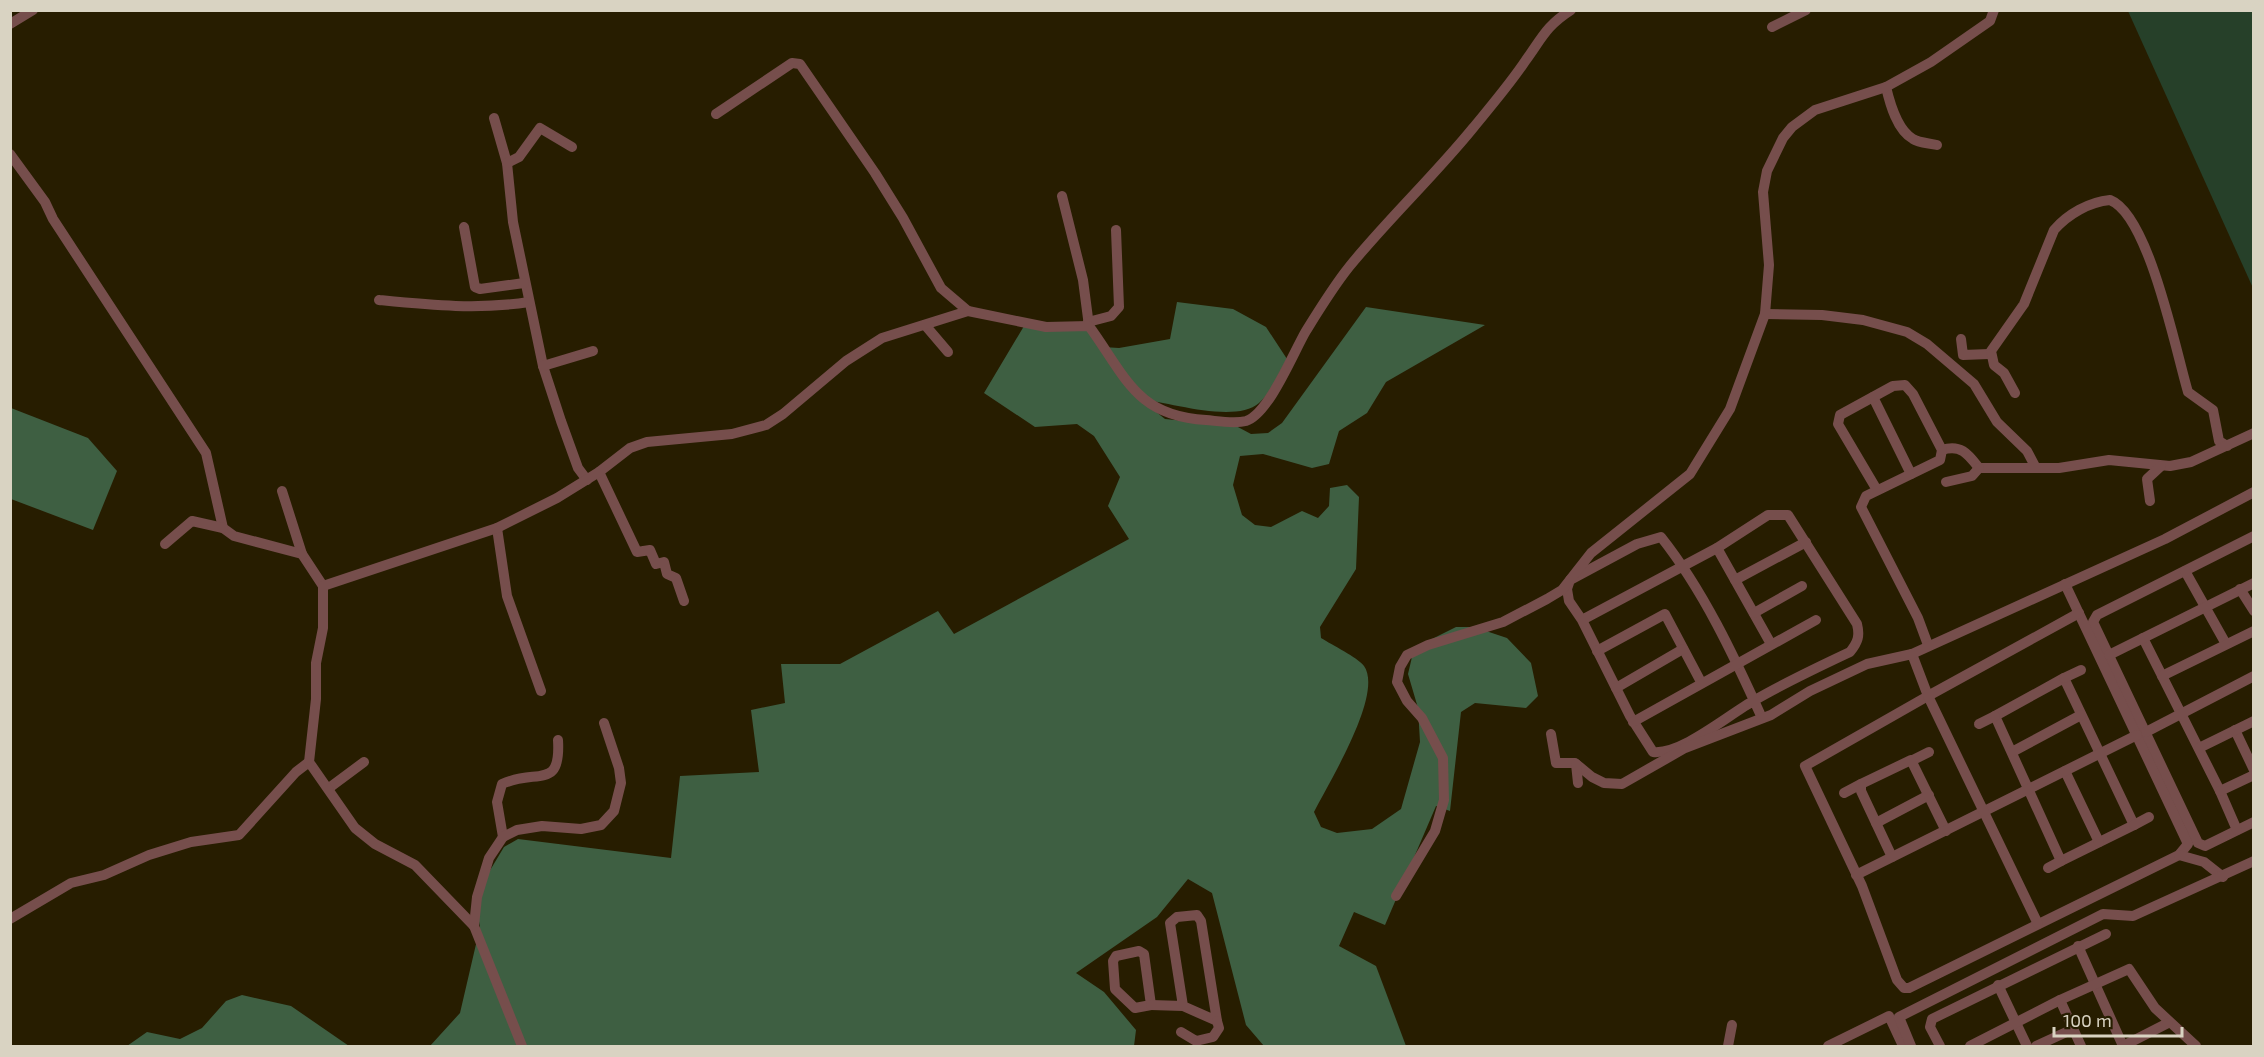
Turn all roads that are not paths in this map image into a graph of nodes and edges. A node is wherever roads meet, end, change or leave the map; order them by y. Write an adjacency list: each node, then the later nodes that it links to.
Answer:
1 (33, 10): 5 (street)
2 (1571, 10): 24 (street)
3 (1806, 10): 6 (street)
4 (1994, 10): 7 (street)
5 (10, 24)
6 (1772, 27)
7 (1886, 87): 10 (street); 23 (street)
8 (716, 114): 22 (street)
9 (494, 117): 13 (street)
10 (1937, 145)
11 (572, 147): 13 (street)
12 (10, 154): 47 (street)
13 (507, 163): 17 (street)
14 (1062, 196): 24 (street)
15 (464, 227): 18 (street)
16 (1116, 230): 24 (street)
17 (524, 283): 18 (street); 20 (street)
18 (480, 289): 21 (street)
19 (379, 300): 21 (street)
20 (529, 302): 21 (street); 30 (street)
21 (479, 308)
22 (968, 311): 24 (street); 25 (street)
23 (1766, 314): 38 (street); 56 (street)
24 (1089, 324)
25 (925, 325): 28 (street); 39 (street)
26 (1960, 339): 29 (street)
27 (593, 351): 30 (street)
28 (948, 352)
29 (1989, 354): 31 (street); 34 (street)
30 (543, 366): 41 (street)
31 (2015, 393)
32 (1873, 397): 35 (street); 40 (street); 43 (street)
33 (2253, 433): 34 (street)
34 (2228, 446): 36 (street)
35 (1942, 450): 37 (street); 40 (street)
36 (2161, 466): 38 (street); 46 (street)
37 (1979, 468): 38 (street); 42 (street)
38 (2036, 468)
39 (599, 472): 41 (street); 63 (street)
40 (1911, 474): 43 (street)
41 (587, 480): 48 (street)
42 (1946, 482)
43 (1877, 490): 74 (street)
44 (282, 491): 53 (street)
45 (2253, 492): 59 (street)
46 (2150, 501)
47 (223, 528): 51 (street); 53 (street)
48 (496, 528): 60 (street); 86 (street)
49 (2253, 536): 55 (street)
50 (1806, 542): 52 (street); 57 (street); 88 (street)
51 (165, 544)
52 (1717, 548): 54 (street); 57 (street)
53 (302, 554): 60 (street)
54 (1684, 566): 56 (street); 68 (street); 79 (street)
55 (2185, 571): 64 (street); 78 (street)
56 (1570, 580): 68 (street); 135 (street)
57 (1735, 580): 66 (street)
58 (2253, 583): 62 (street)
59 (2065, 584): 67 (street); 74 (street)
60 (323, 586): 106 (street)
61 (1802, 586): 66 (street)
62 (2240, 589): 64 (street); 65 (street)
63 (684, 601)
64 (2205, 606): 71 (street); 73 (street)
65 (2253, 611)
66 (1754, 613): 72 (street)
67 (2079, 613): 87 (street); 98 (street)
68 (1582, 620): 76 (street)
69 (1816, 620): 72 (street)
70 (2253, 631): 73 (street)
71 (2143, 638): 78 (street); 81 (street)
72 (1771, 644): 79 (street)
73 (2226, 644): 81 (street)
74 (1928, 645): 77 (street)
75 (1683, 649): 76 (street); 84 (street); 85 (street)
76 (1597, 651): 85 (street)
77 (1912, 654): 87 (street); 92 (street)
78 (2109, 655): 98 (street)
79 (1735, 663): 84 (street); 88 (street)
80 (2081, 670): 83 (street)
81 (2162, 675): 89 (street)
82 (2253, 676): 89 (street)
83 (2064, 678): 90 (street); 91 (street)
84 (1701, 682): 94 (street)
85 (1616, 688): 94 (street)
86 (541, 692)
87 (1928, 696): 119 (street); 133 (street)
88 (1754, 700): 92 (street); 94 (street)
89 (2181, 712): 98 (street); 101 (street)
90 (2081, 715): 103 (street); 104 (street)
91 (1995, 716): 96 (street); 103 (street)
92 (1762, 718): 108 (street)
93 (2253, 721): 97 (street)
94 (1633, 722)
95 (604, 723): 126 (street)
96 (1979, 724)
97 (2235, 730): 101 (street); 109 (street)
98 (2141, 733): 104 (street); 124 (street); 128 (street)
99 (1551, 734): 108 (street)
100 (558, 740): 126 (street)
101 (2199, 748): 116 (street)
102 (1929, 752): 105 (street)
103 (2012, 752): 115 (street)
104 (2101, 752): 110 (street); 123 (street)
105 (1913, 760): 113 (street); 118 (street)
106 (309, 762): 114 (street); 136 (street)
107 (364, 762): 114 (street)
108 (1576, 764): 112 (street)
109 (2253, 770)
110 (2065, 771): 115 (street); 127 (street)
111 (2253, 775): 116 (street)
112 (1578, 783)
113 (1861, 784): 117 (street); 122 (street)
114 (329, 788): 138 (street)
115 (2030, 789): 119 (street); 130 (street)
116 (2220, 791): 124 (street)
117 (1844, 793)
118 (1929, 795): 122 (street); 125 (street)
119 (1984, 813): 125 (street); 137 (street)
120 (2149, 817): 123 (street)
121 (2253, 822): 124 (street)
122 (1876, 823): 129 (street)
123 (2134, 825): 127 (street)
124 (2237, 830)
125 (1946, 831): 129 (street)
126 (503, 837): 138 (street)
127 (2099, 842): 130 (street)
128 (2179, 855): 134 (street); 137 (street)
129 (1892, 857): 133 (street)
130 (2061, 861): 132 (street)
131 (2253, 861): 134 (street)
132 (2048, 868)
133 (1856, 875): 137 (street)
134 (2223, 877): 158 (street)
135 (1396, 896)
136 (10, 919)
137 (2038, 924)
138 (474, 926): 154 (street)
139 (2106, 934): 140 (street)
140 (2078, 946): 141 (street); 142 (street)
141 (2096, 984): 143 (street); 148 (street); 164 (street)
142 (1998, 985): 147 (street); 159 (street)
143 (2060, 1000): 147 (street); 150 (street)
144 (1151, 1005): 144 (street); 145 (street)
145 (1183, 1006): 146 (street); 146 (street)
146 (1217, 1021): 152 (street)
147 (2016, 1023): 153 (street); 161 (street)
148 (2168, 1023): 164 (street); 165 (street)
149 (1732, 1025): 155 (street)
150 (2073, 1029): 162 (street); 163 (street)
151 (1181, 1032): 152 (street)
152 (1196, 1044)
153 (1983, 1044): 160 (street)
154 (522, 1047)
155 (1728, 1047)
156 (1828, 1047): 157 (street)
157 (1903, 1047)
158 (1911, 1047)
159 (1940, 1047)
160 (1970, 1047)
161 (2027, 1047)
162 (2036, 1047)
163 (2081, 1047)
164 (2123, 1047)
165 (2196, 1047)

